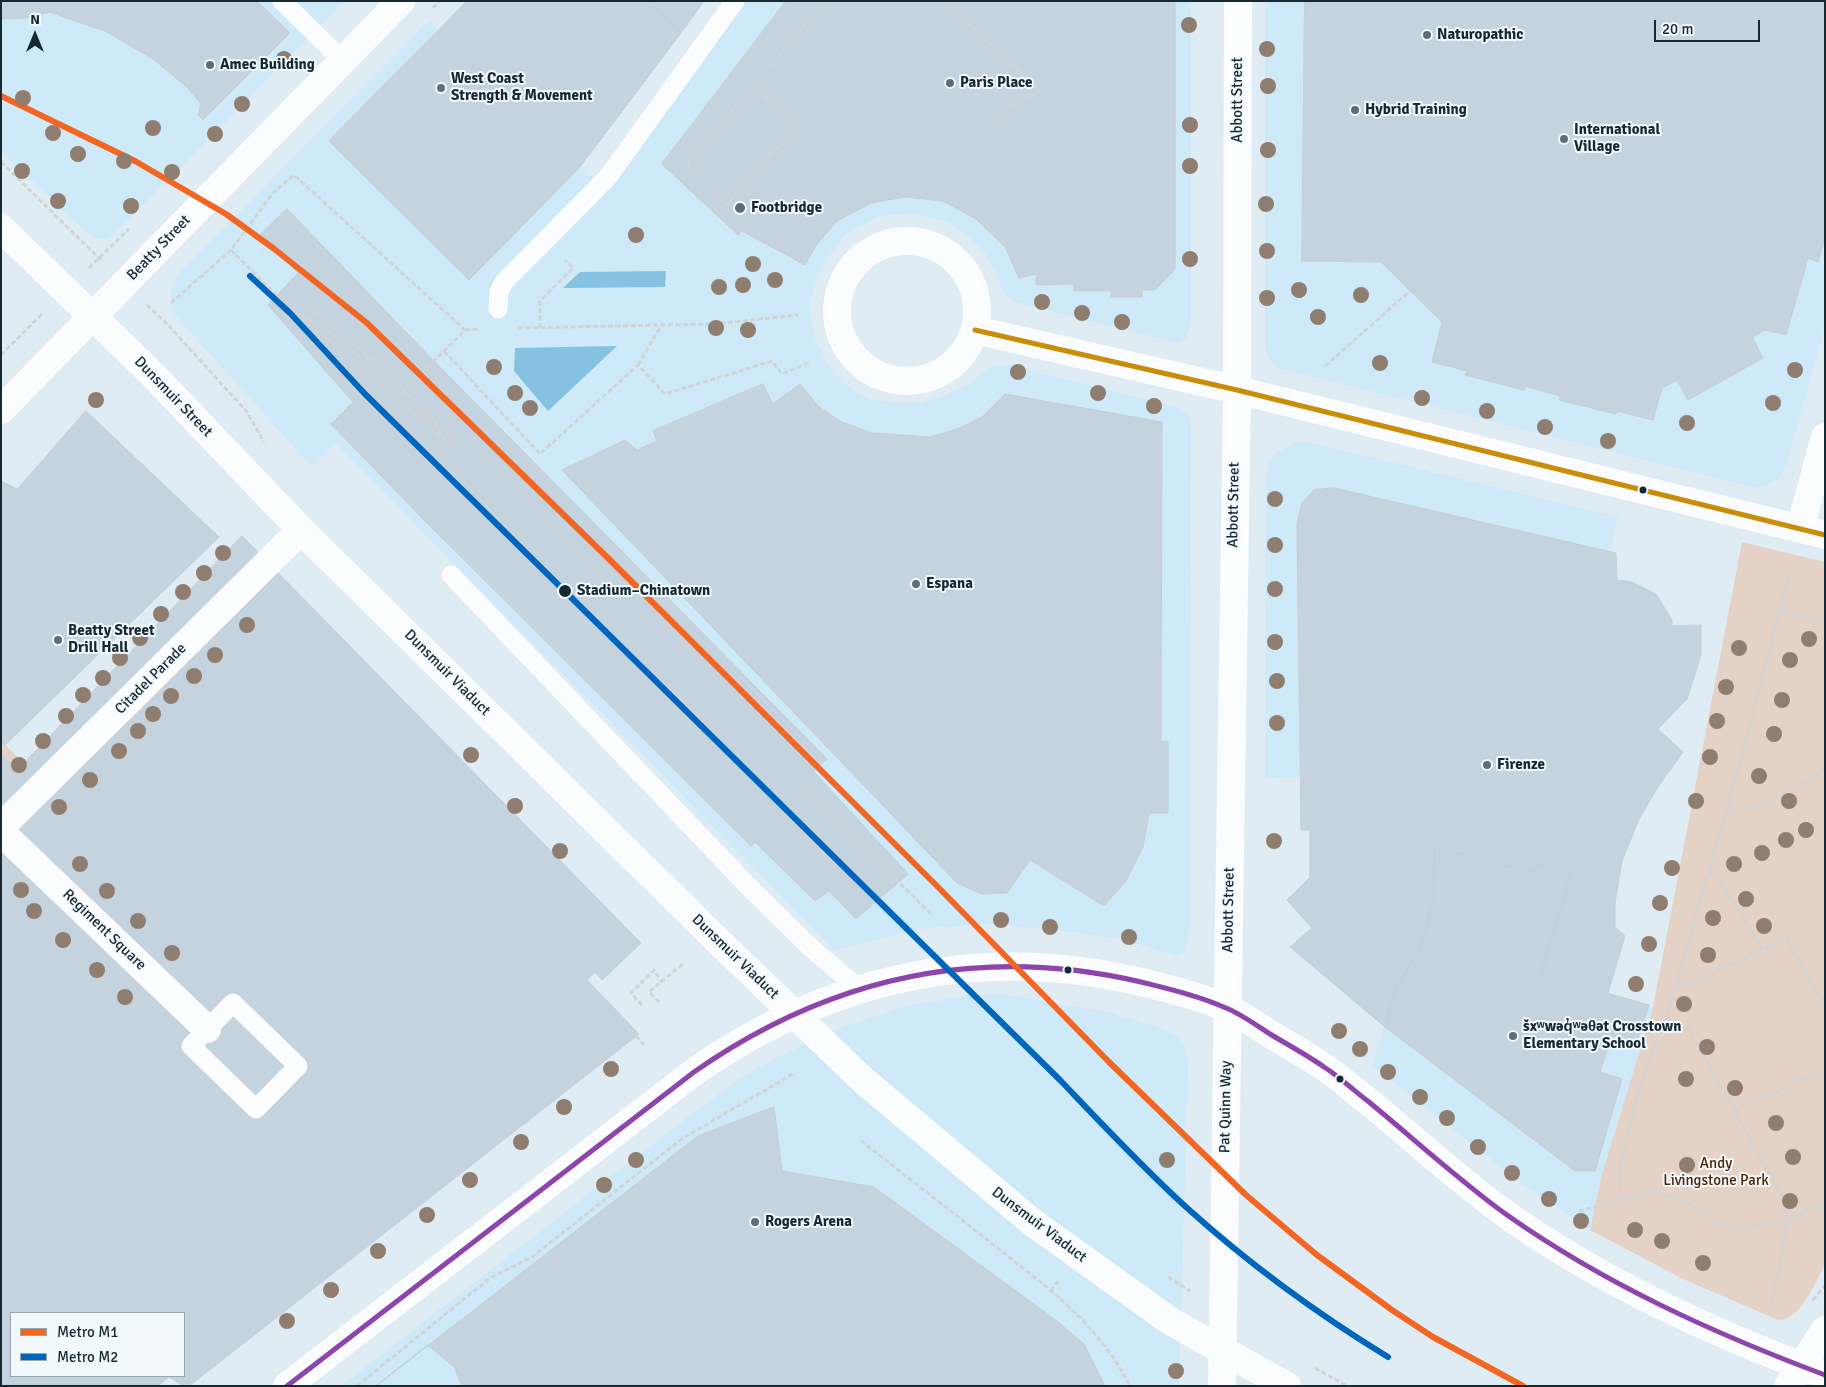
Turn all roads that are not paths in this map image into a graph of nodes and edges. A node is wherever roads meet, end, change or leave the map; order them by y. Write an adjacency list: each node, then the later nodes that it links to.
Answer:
1 (282, 1): 5 (lane)
2 (402, 1): 5 (street, Beatty Street)
3 (736, 1): 7 (lane)
4 (1238, 1): 10 (street, Abbott Street)
5 (343, 61): 8 (street, Beatty Street)
6 (1, 228): 8 (street, Dunsmuir Street)
7 (498, 309)
8 (92, 317): 11 (street, Beatty Street); 13 (street, Dunsmuir Street)
9 (975, 330): 9 (street); 10 (street)
10 (1237, 390): 14 (street); 20 (street, Abbott Street)
11 (1, 410)
12 (1825, 437): 14 (street)
13 (301, 530): 15 (street, Dunsmuir Street); 17 (street, Citadel Parade)
14 (1812, 532)
15 (343, 570): 26 (street, Dunsmuir Viaduct)
16 (450, 575): 19 (lane)
17 (1, 827)
18 (1, 832): 21 (street, Regiment Square)
19 (859, 989): 20 (street); 24 (street)
20 (1227, 1008): 23 (street); 25 (street, Pat Quinn Way)
21 (207, 1029): 21 (lane)
22 (1825, 1330): 23 (street)
23 (1805, 1376)
24 (287, 1386)
25 (1222, 1386)
26 (1287, 1386)

